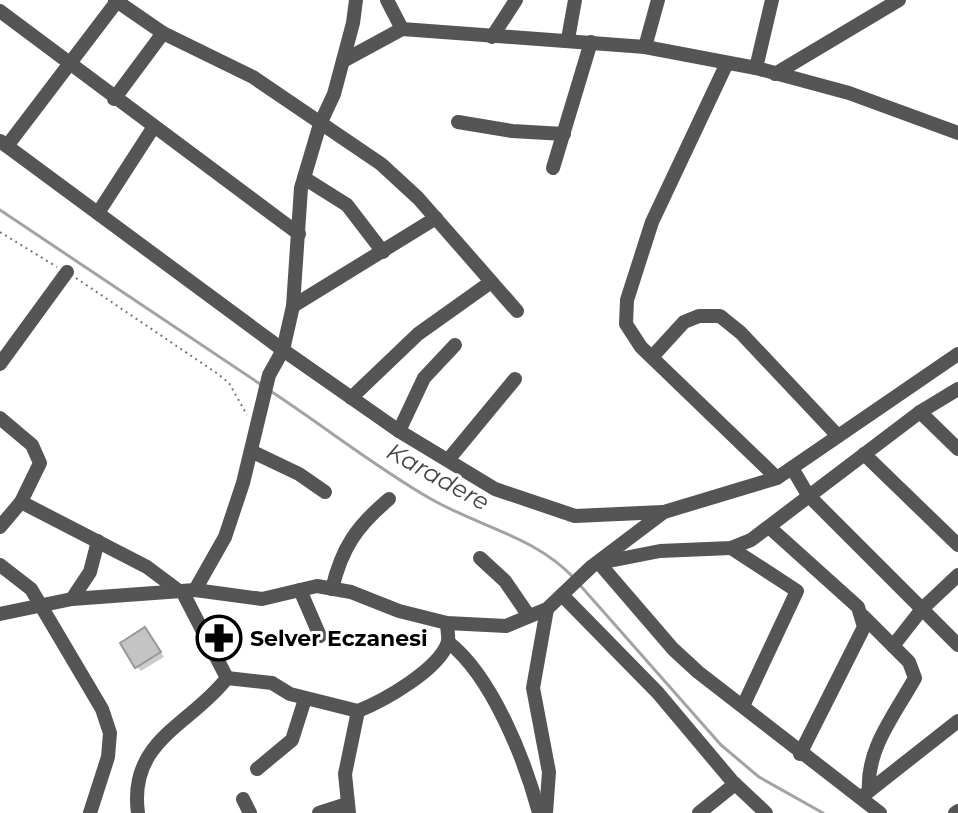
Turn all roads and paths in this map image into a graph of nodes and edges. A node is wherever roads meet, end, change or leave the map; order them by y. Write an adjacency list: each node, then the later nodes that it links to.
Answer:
1 (117, 0): 12 (street); 19 (street)
2 (356, 0): 17 (street)
3 (387, 0): 11 (street)
4 (516, 0): 13 (street)
5 (575, 0): 14 (street)
6 (658, 0): 16 (street)
7 (772, 0): 20 (street)
8 (899, 0): 9 (street)
9 (875, 6): 21 (street)
10 (0, 11): 19 (street)
11 (402, 29): 13 (street); 17 (street)
12 (163, 33): 22 (street); 24 (street)
13 (492, 37): 14 (street)
14 (568, 39): 15 (street)
15 (591, 42): 16 (street); 27 (street)
16 (645, 47): 18 (street)
17 (343, 61): 24 (street)
18 (727, 63): 20 (street); 43 (street)
19 (69, 64): 22 (street); 28 (street)
20 (756, 68): 21 (street)
21 (775, 74): 26 (street)
22 (114, 99): 25 (street)
23 (458, 122): 27 (street)
24 (320, 124): 30 (street); 32 (street)
25 (153, 128): 31 (street); 34 (street)
26 (958, 133)
27 (564, 134): 29 (street)
28 (3, 144): 31 (street)
29 (553, 168)
30 (304, 178): 34 (street); 35 (street)
31 (98, 213): 41 (street)
32 (436, 218): 35 (street); 37 (street)
33 (0, 232): 36 (path)
34 (299, 234): 38 (street)
35 (383, 252): 38 (street)
36 (67, 272): 44 (street); 50 (path)
37 (491, 282): 39 (street); 47 (street)
38 (293, 306): 41 (street)
39 (517, 311)
40 (455, 345): 51 (street)
41 (283, 350): 47 (street); 50 (street)
42 (958, 354): 52 (street)
43 (652, 357): 52 (street); 58 (street)
44 (0, 364)
45 (515, 379): 56 (street)
46 (958, 389): 48 (street)
47 (351, 398): 51 (street)
48 (920, 412): 53 (street); 55 (street)
49 (0, 418): 62 (street)
50 (258, 423): 54 (street)
51 (399, 431): 56 (street)
52 (838, 436): 57 (street)
53 (958, 449)
54 (251, 451): 59 (street); 75 (street)
55 (864, 454): 60 (street); 67 (street)
56 (448, 460): 63 (street)
57 (792, 468): 58 (street); 60 (street)
58 (777, 478): 63 (street)
59 (325, 492)
60 (808, 495): 65 (street); 80 (street)
61 (389, 499): 73 (street)
62 (21, 502): 64 (street); 66 (street)
63 (664, 512): 71 (street)
64 (0, 527)
65 (769, 527): 68 (street); 83 (street)
66 (98, 541): 75 (street); 77 (street)
67 (958, 545)
68 (731, 548): 71 (street); 91 (street)
69 (480, 558): 82 (street)
70 (0, 565): 78 (street)
71 (595, 565): 76 (street); 91 (street)
72 (958, 575): 80 (street)
73 (332, 589): 74 (street); 84 (street)
74 (300, 590): 75 (street); 85 (street)
75 (185, 591): 77 (street); 89 (street)
76 (565, 592): 79 (street); 96 (street)
77 (72, 599): 78 (street)
78 (41, 606): 81 (street); 100 (street)
79 (547, 609): 82 (street); 105 (street)
80 (922, 609): 87 (street); 88 (street)
81 (0, 614)
82 (529, 616): 84 (street)
83 (863, 616): 88 (street); 94 (street)
84 (447, 623): 86 (street)
85 (320, 636)
86 (448, 642): 92 (street); 104 (street)
87 (958, 645)
88 (893, 646): 97 (street)
89 (227, 678): 90 (street); 101 (street)
90 (305, 699): 92 (street); 95 (street)
91 (743, 706): 94 (street)
92 (358, 711): 99 (street)
93 (958, 721): 97 (street)
94 (800, 754): 97 (street)
95 (257, 769)
96 (735, 784): 106 (street); 107 (street)
97 (865, 794): 108 (street)
98 (243, 799): 102 (street)
99 (348, 808): 103 (street)
100 (90, 813)
101 (138, 813)
102 (250, 813)
103 (319, 813)
104 (539, 813)
105 (546, 813)
106 (699, 813)
107 (766, 813)
108 (880, 813)

